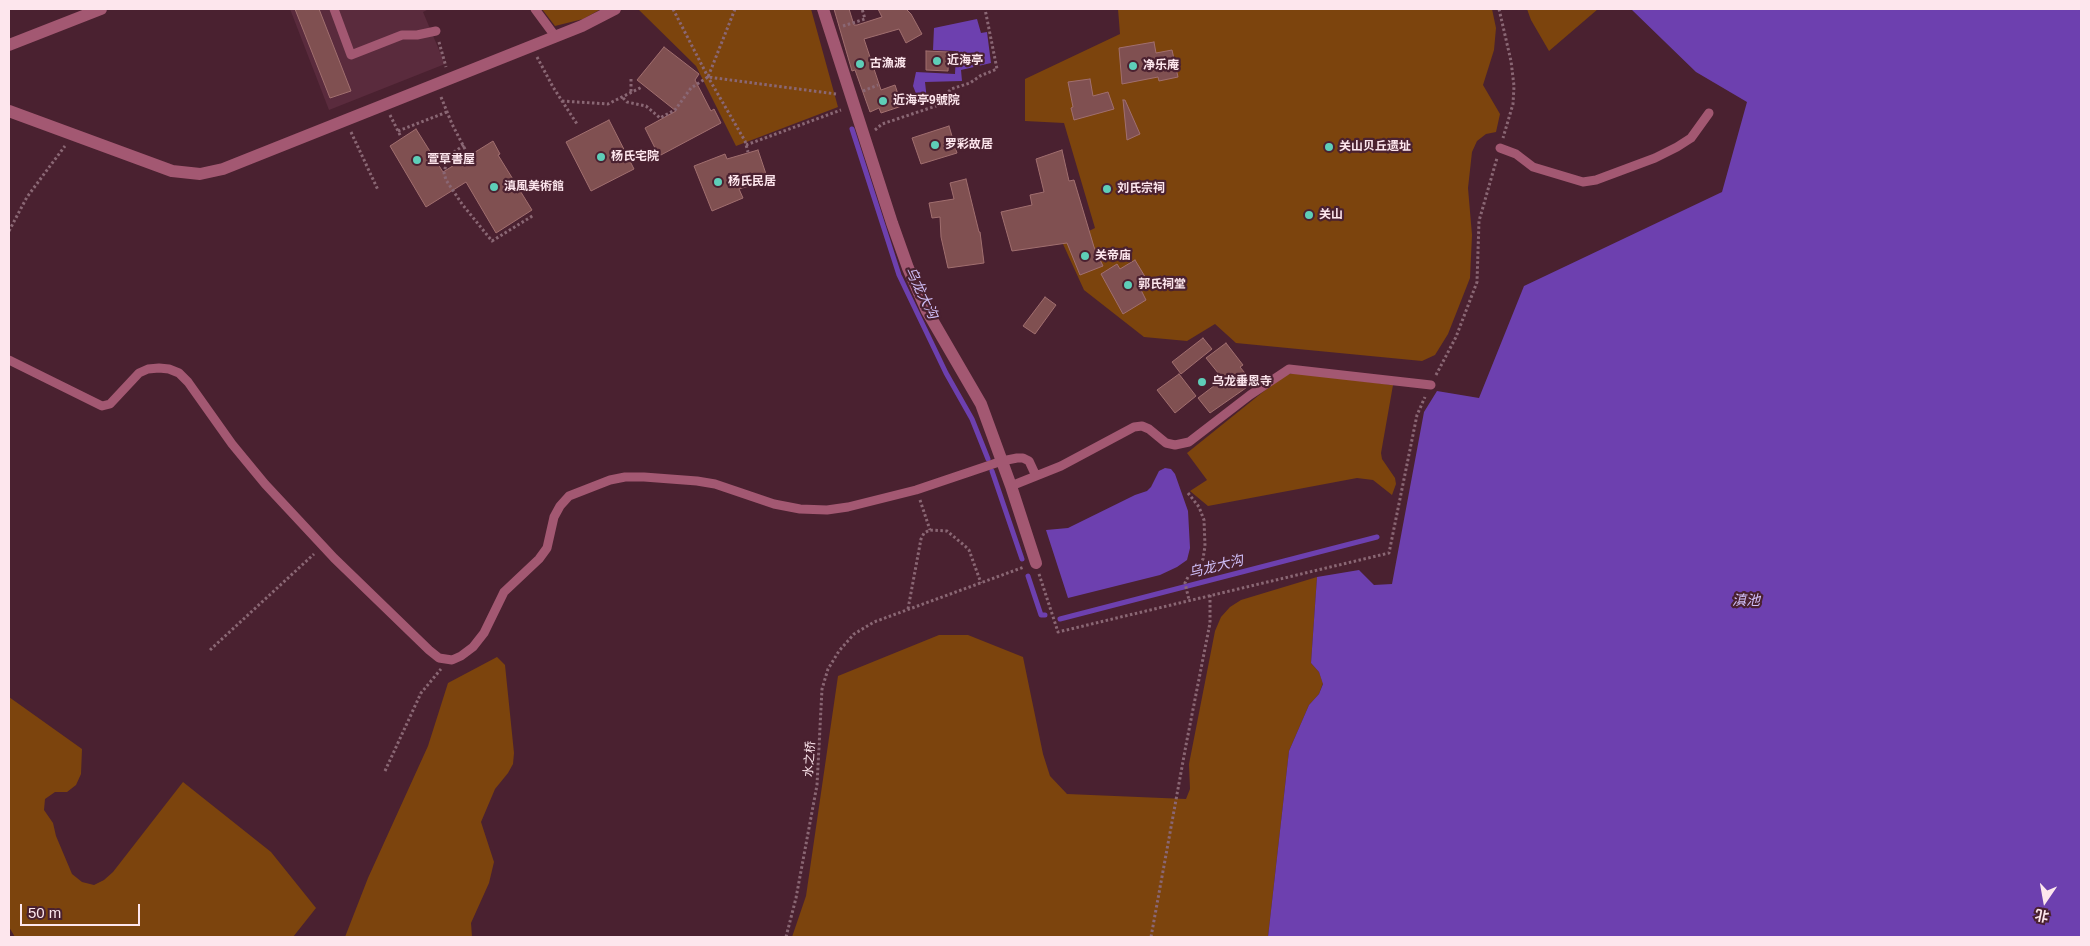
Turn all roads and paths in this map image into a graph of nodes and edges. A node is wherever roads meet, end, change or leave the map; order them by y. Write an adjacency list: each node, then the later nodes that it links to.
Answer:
1 (101, 9): 14 (street)
2 (334, 9): 11 (lane)
3 (535, 9): 13 (lane)
4 (615, 9): 13 (street)
5 (673, 9): 17 (path)
6 (735, 9): 17 (path)
7 (823, 9): 12 (street)
8 (862, 9): 12 (path)
9 (985, 9): 34 (path)
10 (1499, 9): 38 (path)
11 (436, 31): 16 (path)
12 (830, 31): 22 (street)
13 (555, 36): 15 (street)
14 (9, 45)
15 (532, 45): 19 (street); 24 (path)
16 (444, 60)
17 (708, 77): 22 (path); 23 (path); 36 (path)
18 (631, 79): 21 (path)
19 (436, 83): 25 (street); 28 (path)
20 (642, 87): 21 (path)
21 (631, 94): 23 (path)
22 (850, 96): 34 (street)
23 (623, 98): 24 (path)
24 (562, 101): 31 (path)
25 (384, 104): 30 (street); 32 (path)
26 (840, 110): 36 (path)
27 (9, 111): 33 (street)
28 (448, 112): 32 (path); 37 (path)
29 (1709, 113): 38 (lane)
30 (346, 119): 33 (street); 41 (path)
31 (577, 124)
32 (398, 131): 35 (path)
33 (68, 133): 43 (path)
34 (863, 134): 46 (street)
35 (401, 137)
36 (746, 145): 39 (path)
37 (464, 146): 40 (path); 42 (path)
38 (1500, 148): 45 (path)
39 (748, 152)
40 (468, 153)
41 (378, 190)
42 (534, 215)
43 (9, 231)
44 (9, 360): 52 (lane)
45 (1430, 385): 47 (lane); 55 (path)
46 (1002, 461): 47 (lane); 48 (street); 49 (lane)
47 (1036, 476): 48 (lane)
48 (1011, 486): 53 (street)
49 (916, 490): 51 (path); 59 (lane)
50 (1188, 492): 56 (path)
51 (930, 530): 54 (path); 57 (path)
52 (323, 546): 58 (path); 59 (lane)
53 (1036, 563): 54 (path, 水之桥); 56 (path)
54 (981, 583): 57 (path, 水之桥)
55 (1210, 595): 56 (path); 62 (path)
56 (1189, 600)
57 (908, 610): 61 (path, 水之桥)
58 (210, 650)
59 (446, 659): 60 (path)
60 (385, 771)
61 (786, 937)
62 (1151, 937)

